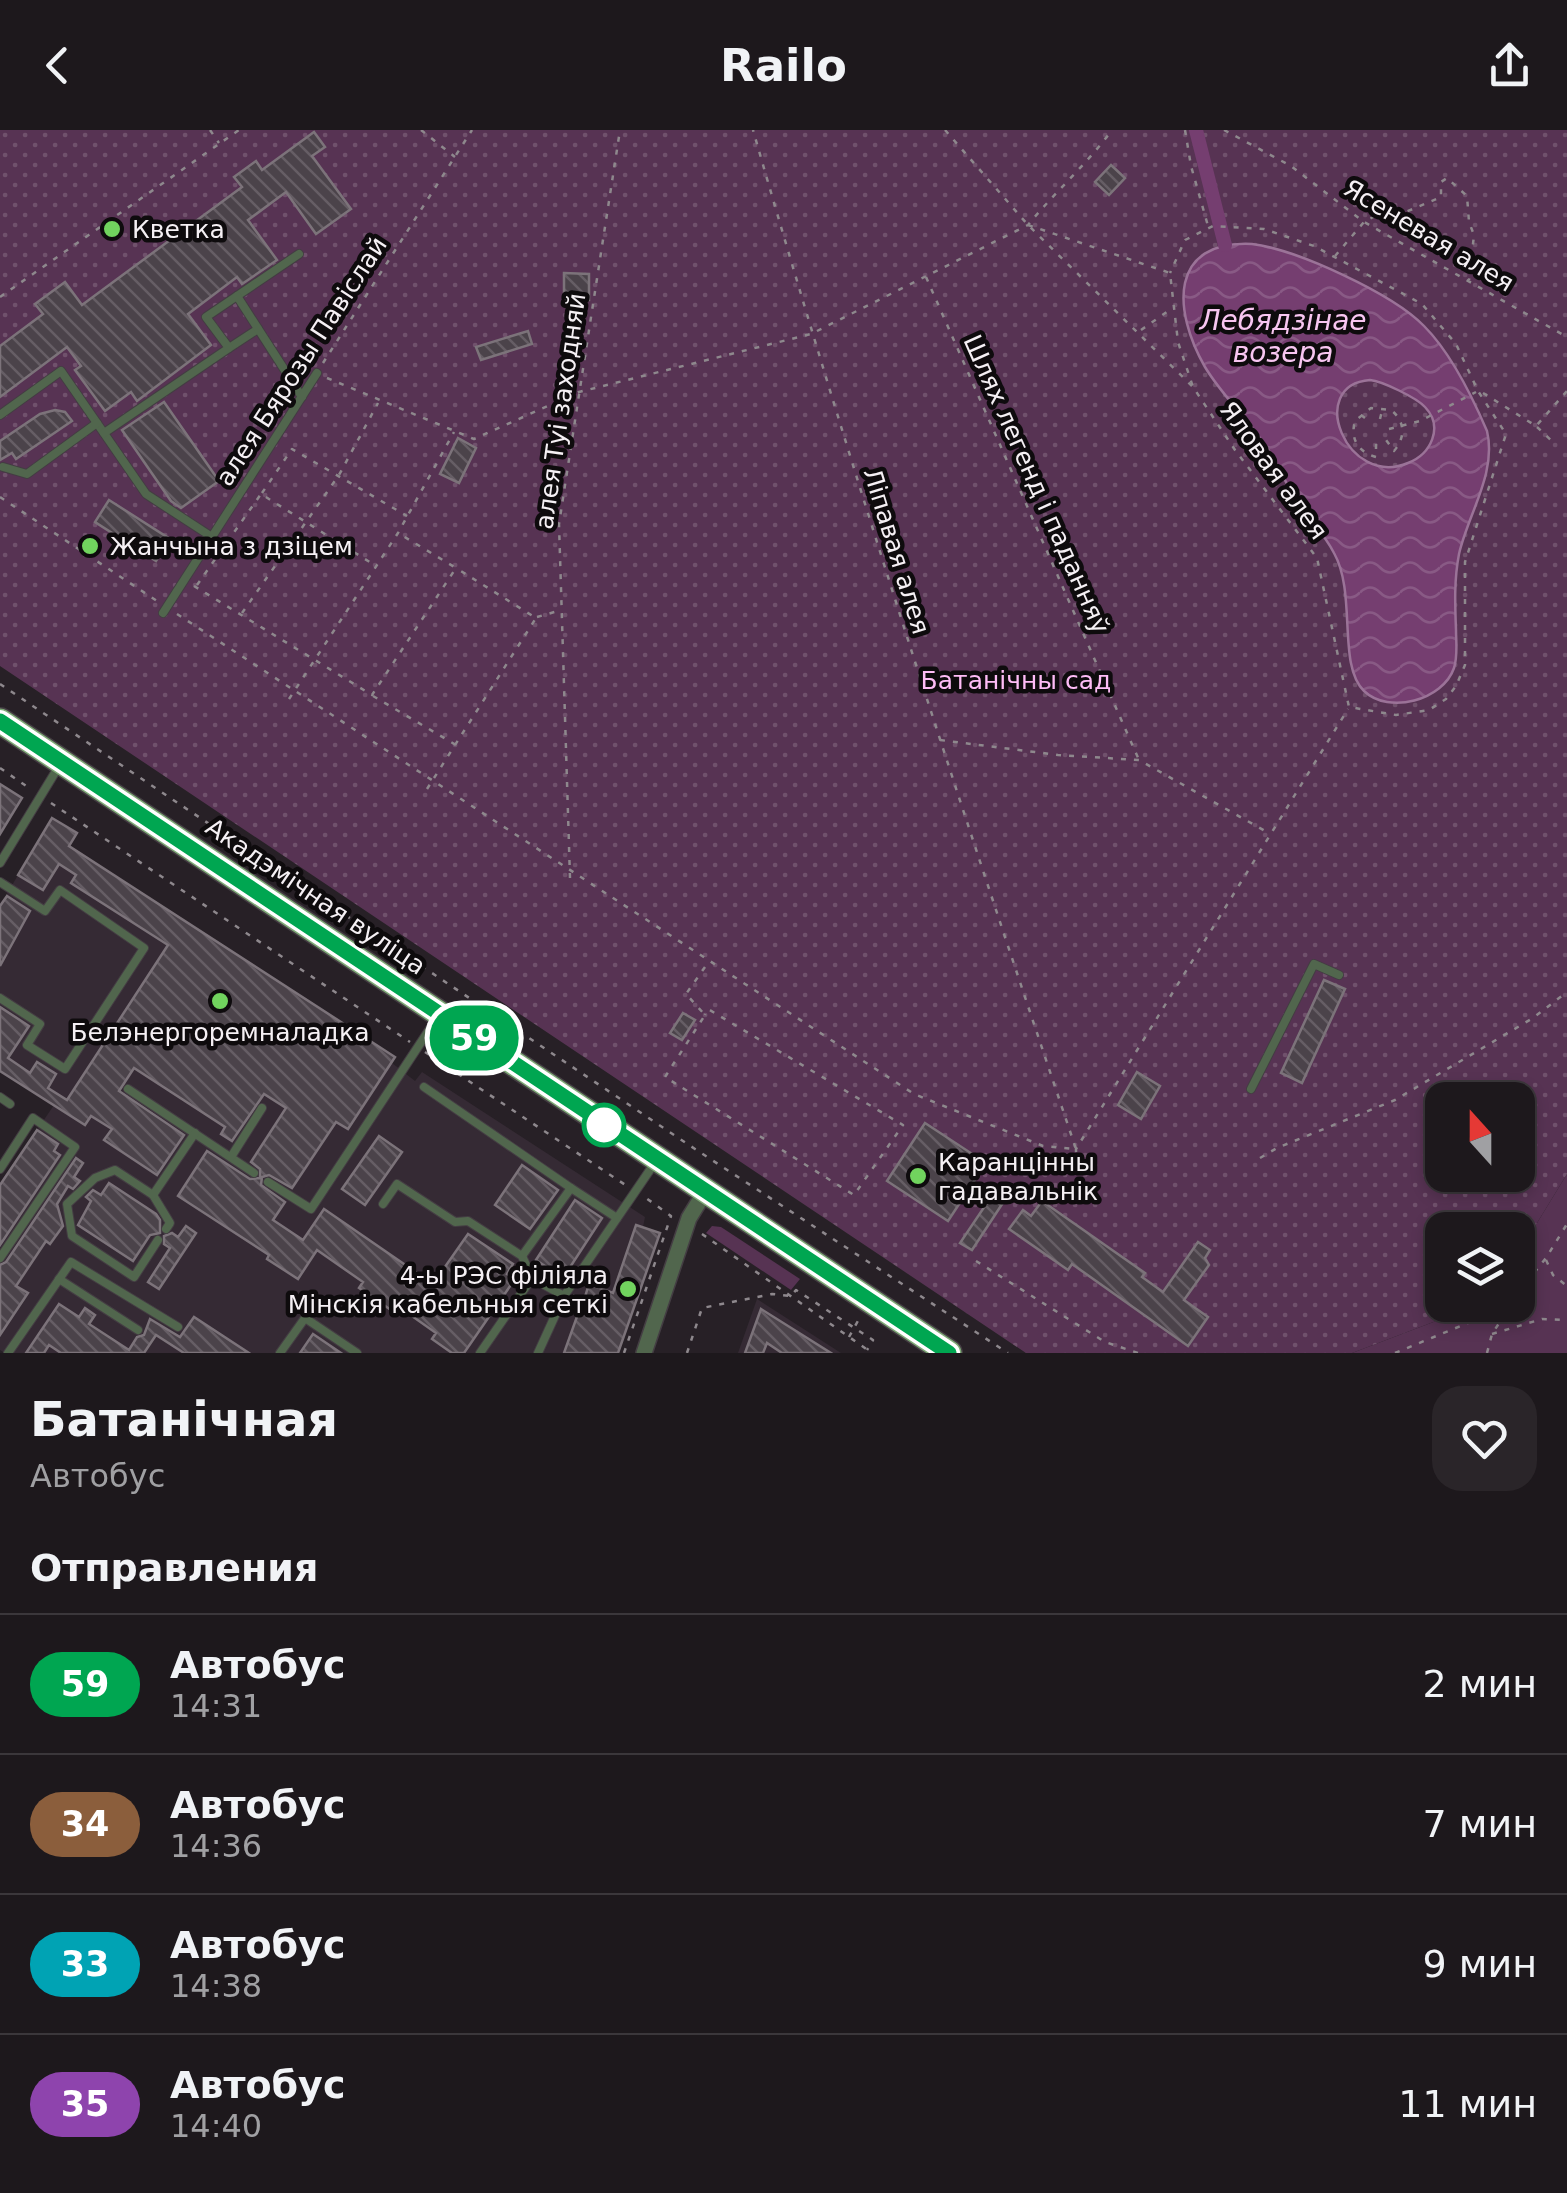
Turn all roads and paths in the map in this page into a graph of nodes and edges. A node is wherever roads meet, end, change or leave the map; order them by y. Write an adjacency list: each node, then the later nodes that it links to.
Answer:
1 (210, 130): 11 (path)
2 (240, 130): 11 (path)
3 (421, 130): 12 (path)
4 (472, 130): 12 (path, алея Бярозы Павіслай)
5 (620, 130): 32 (path, алея Туі заходняй)
6 (753, 130): 26 (path, Ліпавая алея)
7 (945, 130): 14 (path, Яловая алея)
8 (1112, 130): 14 (path)
9 (1185, 130): 15 (path)
10 (1224, 130): 13 (path, Ясеневая алея)
11 (220, 144): 21 (path)
12 (455, 157): 29 (path, алея Бярозы Павіслай)
13 (1364, 222): 17 (path); 20 (path, Ясеневая алея); 20 (path)
14 (1028, 225): 18 (path); 19 (path); 25 (path, Яловая алея)
15 (1211, 227): 17 (path); 18 (path)
16 (299, 254): 22 (lane)
17 (1334, 257): 31 (path)
18 (1170, 273): 23 (path, Яловая алея)
19 (926, 277): 26 (path); 75 (path, Шлях легенд і паданняў)
20 (1468, 281): 27 (path, Ясеневая алея)
21 (0, 296)
22 (237, 296): 24 (lane); 28 (lane)
23 (1172, 308): 25 (path); 30 (path, Яловая алея)
24 (258, 329): 28 (lane); 34 (lane)
25 (1138, 332): 30 (path, Яловая алея)
26 (812, 334): 32 (path); 73 (path, Ліпавая алея)
27 (1567, 337)
28 (229, 348): 45 (lane)
29 (317, 374): 34 (lane, алея Бярозы Павіслай); 35 (path)
30 (1192, 387): 71 (path, Яловая алея)
31 (1478, 390): 42 (path); 43 (path); 71 (path)
32 (579, 392): 46 (path); 63 (path, алея Туі заходняй)
33 (1567, 392): 42 (path)
34 (302, 397): 57 (lane, алея Бярозы Павіслай)
35 (378, 402): 46 (path); 51 (path)
36 (1383, 407): 37 (path); 39 (path); 43 (path)
37 (1360, 414): 40 (path); 49 (path)
38 (0, 415): 41 (lane)
39 (1380, 420)
40 (1370, 422)
41 (98, 423): 45 (lane); 50 (lane)
42 (1536, 426): 48 (path)
43 (1403, 428): 44 (path); 47 (path)
44 (1389, 429)
45 (104, 432): 57 (lane)
46 (454, 432): 54 (path)
47 (1386, 440)
48 (1554, 443)
49 (1376, 444)
50 (2, 467)
51 (338, 475): 52 (path); 54 (path); 55 (path)
52 (261, 494): 55 (path); 61 (path)
53 (0, 497): 62 (path)
54 (407, 516): 56 (path)
55 (307, 522): 58 (path); 64 (path)
56 (398, 533): 58 (path); 59 (path)
57 (212, 537): 60 (lane, алея Бярозы Павіслай)
58 (376, 566): 66 (path)
59 (456, 568): 65 (path); 69 (path)
60 (184, 580): 61 (path); 62 (lane, алея Бярозы Павіслай)
61 (196, 586): 64 (path)
62 (165, 610): 68 (path)
63 (560, 610): 65 (path); 83 (path, алея Туі заходняй)
64 (242, 613): 66 (path)
65 (536, 618): 74 (path)
66 (316, 660): 68 (path); 69 (path)
67 (0, 684): 148 (path)
68 (293, 692): 70 (path); 78 (path)
69 (372, 695): 74 (path)
70 (289, 698)
71 (1349, 707): 81 (path)
72 (0, 721): 76 (main road, Акадэмічная вуліца)
73 (938, 740): 75 (path); 100 (path, Ліпавая алея)
74 (456, 745): 78 (path)
75 (1140, 760): 81 (path)
76 (61, 762): 80 (lane); 90 (main road, Акадэмічная вуліца)
77 (0, 768): 80 (path)
78 (432, 781): 79 (path); 83 (path)
79 (427, 789)
80 (40, 796): 82 (lane); 92 (path)
81 (1269, 834): 100 (path)
82 (0, 863)
83 (569, 870): 84 (path, алея Туі заходняй); 100 (path)
84 (570, 878)
85 (0, 882): 89 (lane)
86 (704, 968): 91 (path)
87 (1339, 976): 95 (lane)
88 (1567, 992): 102 (path)
89 (0, 998)
90 (439, 1014): 92 (lane); 103 (main road, Акадэмічная вуліца)
91 (705, 1015): 91 (path)
92 (418, 1048): 107 (lane); 109 (path)
93 (424, 1087): 108 (lane)
94 (128, 1089): 99 (lane)
95 (1252, 1089)
96 (0, 1097): 97 (lane)
97 (10, 1104)
98 (262, 1108): 101 (lane)
99 (195, 1134): 101 (lane); 111 (lane)
100 (1076, 1149): 104 (path)
101 (231, 1157): 106 (lane)
102 (1260, 1158)
103 (656, 1160): 109 (lane); 110 (main road, Акадэмічная вуліца)
104 (1076, 1166)
105 (0, 1169): 119 (lane)
106 (254, 1173)
107 (268, 1182)
108 (570, 1188): 113 (lane); 118 (lane)
109 (636, 1191): 113 (lane); 143 (path)
110 (705, 1192): 128 (main road, Акадэмічная вуліца); 144 (street)
111 (153, 1195): 115 (lane); 117 (lane)
112 (383, 1204): 118 (lane)
113 (616, 1218): 126 (lane)
114 (1567, 1224): 120 (path)
115 (166, 1229)
116 (702, 1234): 127 (path)
117 (158, 1240)
118 (522, 1256): 123 (lane)
119 (0, 1258)
120 (1546, 1258): 122 (path); 125 (path)
121 (976, 1262): 149 (path)
122 (1535, 1272)
123 (532, 1278): 126 (lane); 141 (lane)
124 (59, 1279): 132 (lane); 134 (lane); 138 (lane)
125 (1567, 1286)
126 (564, 1296): 142 (lane)
127 (790, 1296): 133 (path); 136 (path); 145 (path)
128 (870, 1300): 133 (path); 147 (main road, Акадэмічная вуліца)
129 (1567, 1320): 135 (path)
130 (1470, 1322): 150 (path)
131 (1500, 1322): 135 (path)
132 (178, 1327)
133 (854, 1328): 136 (path); 137 (path)
134 (138, 1330)
135 (1492, 1334): 151 (path)
136 (849, 1337): 137 (path)
137 (867, 1350): 146 (path)
138 (8, 1353)
139 (280, 1353): 140 (lane)
140 (357, 1353)
141 (480, 1353)
142 (538, 1353)
143 (624, 1353)
144 (644, 1353)
145 (687, 1353)
146 (872, 1353)
147 (949, 1353)
148 (1008, 1353)
149 (1138, 1353)
150 (1394, 1353)
151 (1486, 1353)

